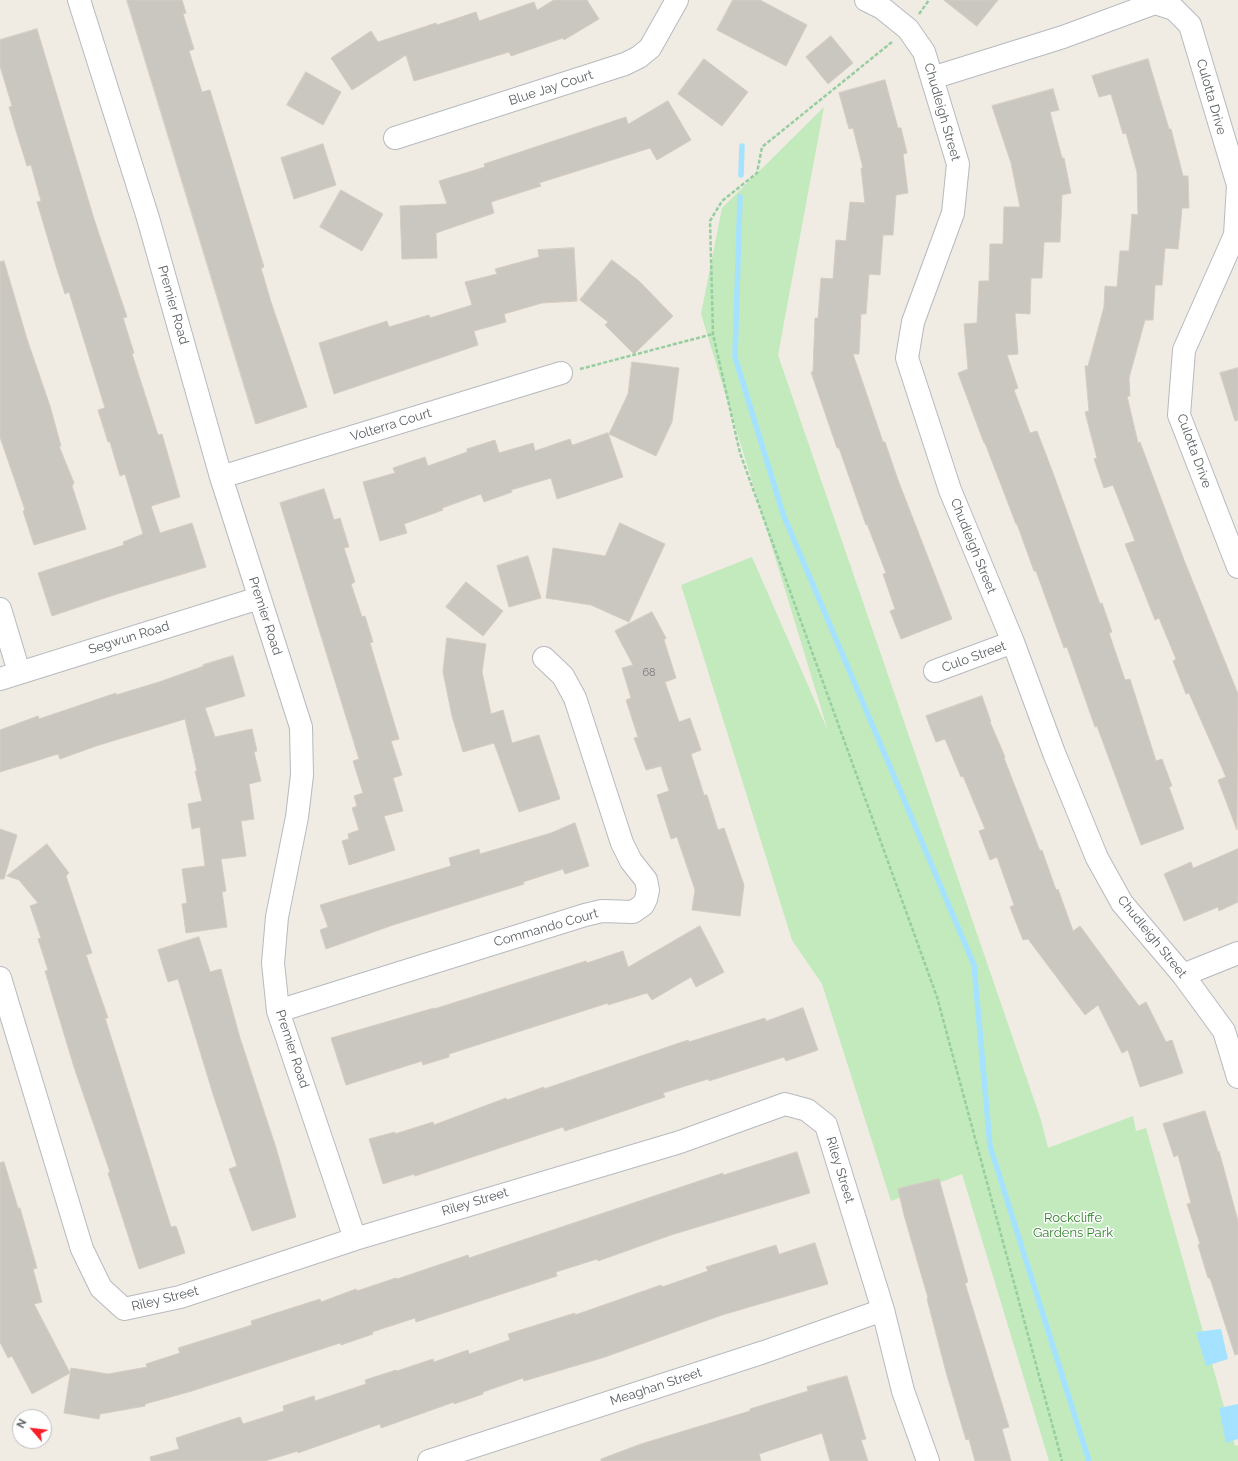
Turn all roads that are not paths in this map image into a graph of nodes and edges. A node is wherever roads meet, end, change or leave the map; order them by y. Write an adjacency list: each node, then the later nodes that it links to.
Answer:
1 (79, 0): 8 (street, Premier Road)
2 (678, 0): 6 (street, Blue Jay Court)
3 (866, 0): 4 (street, Chudleigh Street)
4 (932, 78): 5 (street, Culotta Drive); 12 (street, Chudleigh Street)
5 (1230, 134): 9 (street, Culotta Drive)
6 (395, 138)
7 (561, 373): 8 (street, Volterra Court)
8 (221, 477): 10 (street, Premier Road)
9 (1238, 566)
10 (259, 598): 15 (street, Segwun Road); 19 (street, Premier Road)
11 (0, 609): 15 (street)
12 (1013, 642): 14 (street, Culo Street); 17 (street, Chudleigh Street)
13 (544, 658): 19 (street, Commando Court)
14 (935, 671)
15 (9, 676)
16 (1238, 953): 17 (street)
17 (1184, 975): 20 (street, Chudleigh Street)
18 (0, 978): 21 (street, Riley Street)
19 (278, 1011): 21 (street, Premier Road)
20 (1238, 1077)
21 (355, 1239): 22 (street, Riley Street)
22 (883, 1310): 23 (street, Meaghan Street); 24 (street, Riley Street)
23 (429, 1461)
24 (928, 1461)

